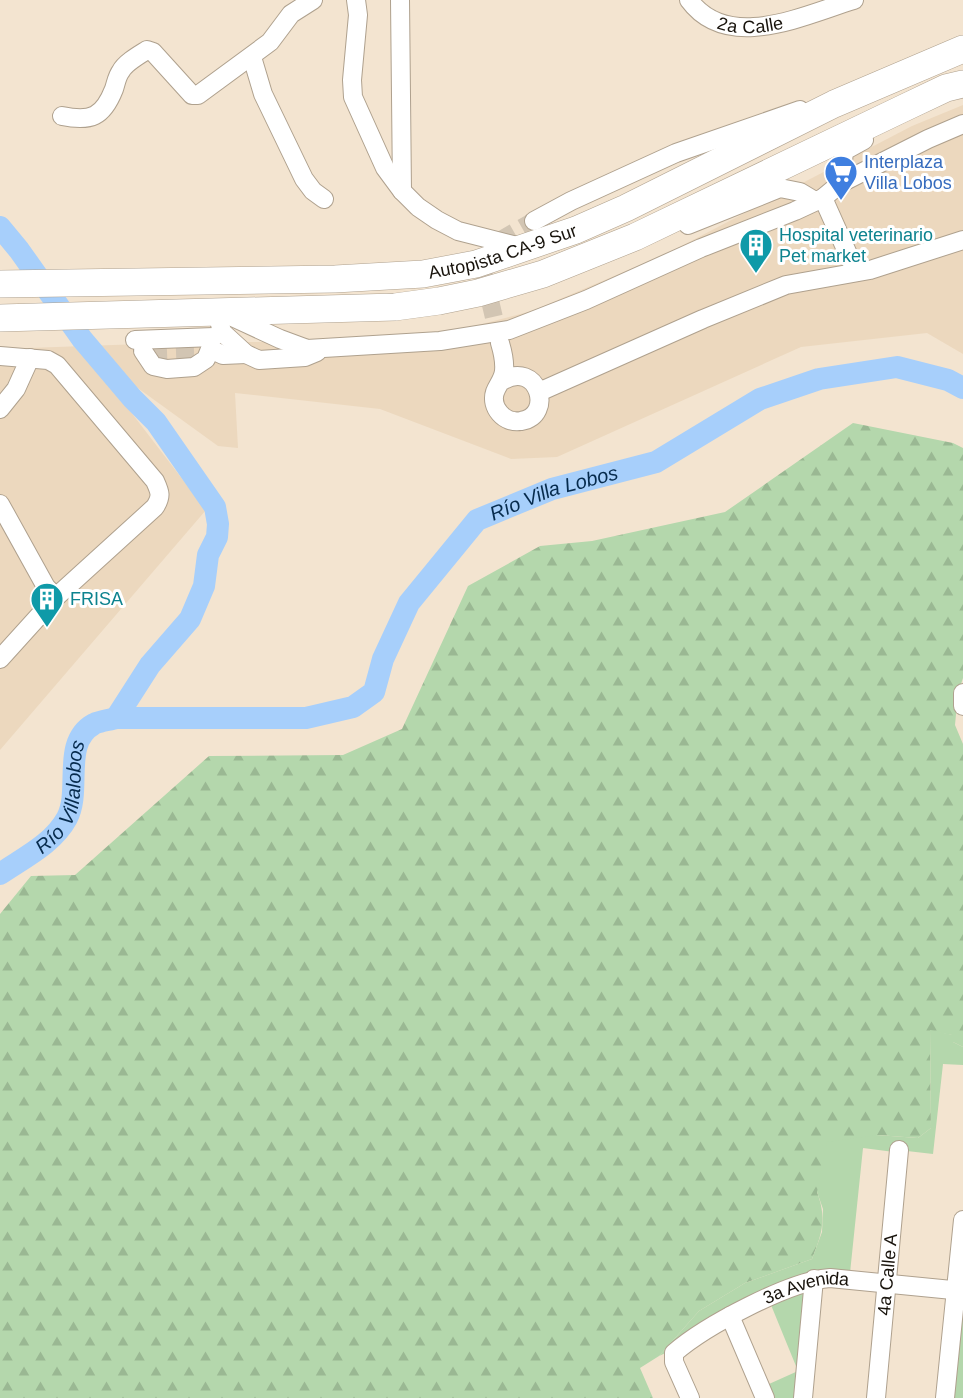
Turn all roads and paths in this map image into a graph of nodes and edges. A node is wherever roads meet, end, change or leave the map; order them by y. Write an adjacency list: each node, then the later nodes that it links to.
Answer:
1 (313, 0): 7 (street)
2 (356, 0): 14 (street)
3 (400, 0): 14 (street)
4 (689, 0): 5 (street, 2a Calle)
5 (854, 0)
6 (961, 49): 9 (highway, Autopista CA-9 Sur)
7 (252, 57): 11 (street); 16 (street)
8 (963, 84): 10 (highway, Autopista CA-9 Sur)
9 (834, 104): 17 (street); 20 (highway, Autopista CA-9 Sur)
10 (906, 107): 13 (street); 18 (highway, Autopista CA-9 Sur)
11 (62, 116)
12 (963, 124): 13 (street)
13 (841, 183): 15 (street)
14 (402, 191): 20 (street)
15 (819, 199): 18 (street); 21 (street); 27 (street)
16 (324, 200)
17 (534, 221)
18 (635, 237): 24 (highway, Autopista CA-9 Sur)
19 (963, 240): 21 (street)
20 (526, 248): 22 (highway, Autopista CA-9 Sur)
21 (856, 272): 32 (street)
22 (13, 284)
23 (0, 318): 25 (highway, Autopista CA-9 Sur)
24 (218, 327): 25 (highway, Autopista CA-9 Sur); 25 (street); 27 (street); 29 (street); 29 (street)
25 (135, 335)
26 (500, 344): 31 (street)
27 (329, 347): 29 (street)
28 (0, 356): 30 (street)
29 (305, 357)
30 (30, 358): 33 (street); 35 (street)
31 (502, 381): 32 (street); 32 (street)
32 (539, 392)
33 (0, 409)
34 (0, 504): 35 (street)
35 (56, 597): 36 (street)
36 (0, 659)
37 (963, 693): 38 (street)
38 (963, 706)
39 (899, 1150): 42 (street, 4a Calle A)
40 (963, 1220): 43 (street)
41 (814, 1279): 42 (street, 3a Avenida); 44 (street, 3a Avenida); 47 (street)
42 (886, 1285): 43 (street, 3a Avenida); 48 (street, 4a Calle A)
43 (959, 1291): 49 (street)
44 (730, 1316): 45 (street, 3a Avenida); 46 (street)
45 (690, 1398)
46 (765, 1398)
47 (803, 1398)
48 (876, 1398)
49 (945, 1398)

